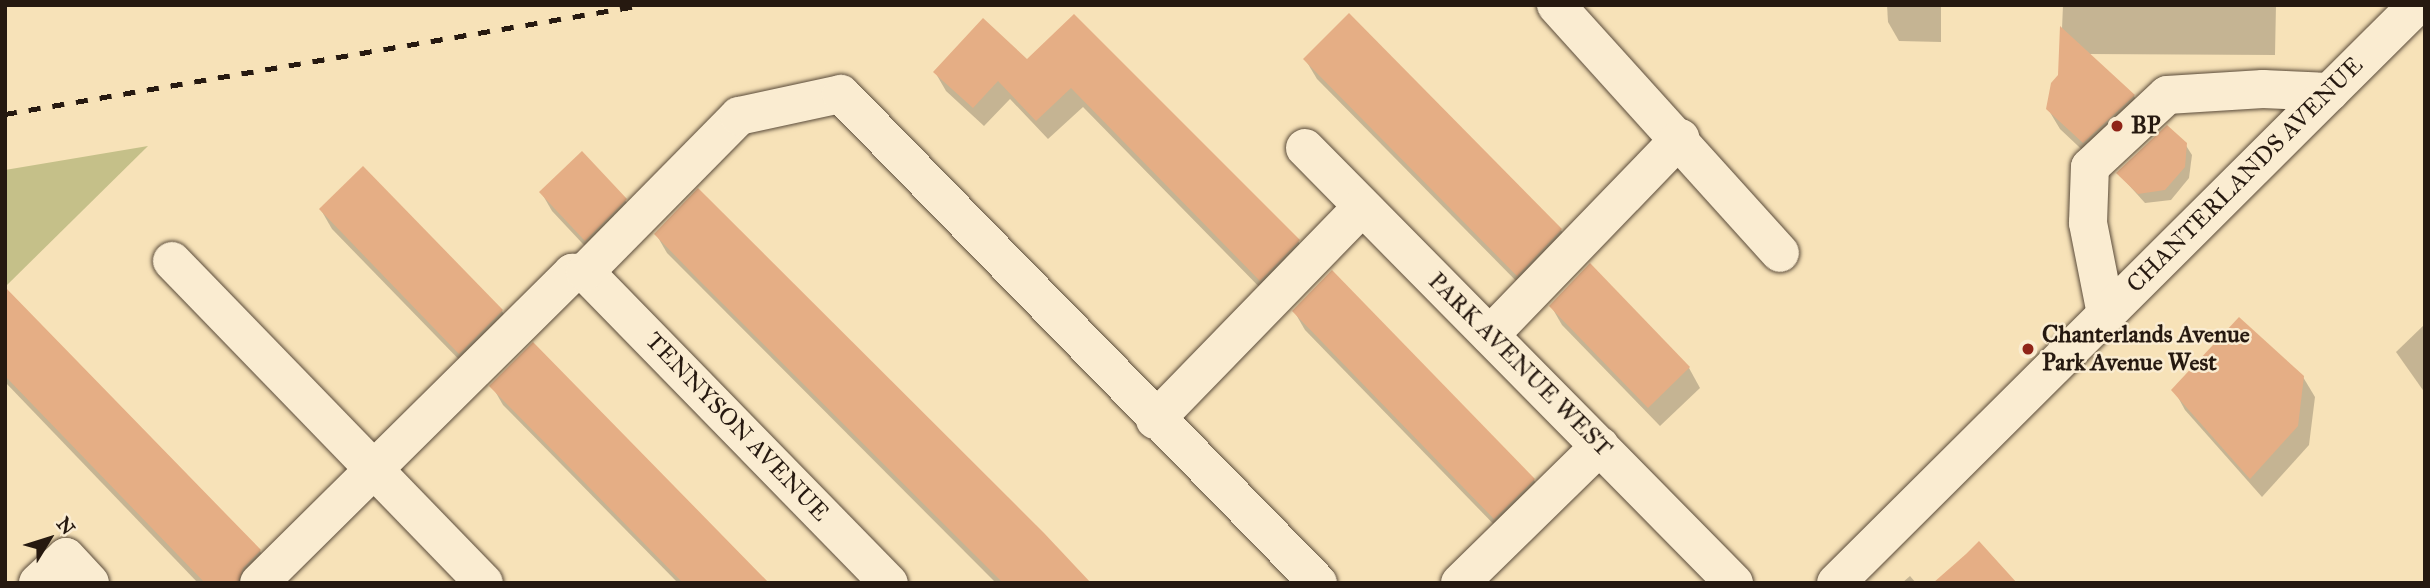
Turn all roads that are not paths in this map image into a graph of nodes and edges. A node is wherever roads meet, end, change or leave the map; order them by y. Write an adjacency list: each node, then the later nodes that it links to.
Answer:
1 (1556, 5): 4 (street)
2 (2417, 5): 3 (street, CHANTERLANDS AVENUE)
3 (2330, 92): 10 (street, CHANTERLANDS AVENUE); 10 (street)
4 (1680, 138): 7 (street); 11 (street)
5 (1305, 148): 6 (street, PARK AVENUE WEST)
6 (1362, 207): 11 (street, PARK AVENUE WEST); 12 (street)
7 (1780, 253)
8 (172, 261): 14 (street)
9 (584, 272): 12 (street); 14 (street); 19 (street, TENNYSON AVENUE)
10 (2106, 314): 23 (street, CHANTERLANDS AVENUE)
11 (1490, 335): 13 (street, PARK AVENUE WEST)
12 (1155, 420): 20 (street)
13 (1600, 446): 21 (street); 22 (street, PARK AVENUE WEST)
14 (373, 469): 17 (street); 18 (street)
15 (78, 570): 16 (street)
16 (38, 583)
17 (259, 583)
18 (484, 583)
19 (888, 583)
20 (1318, 583)
21 (1460, 583)
22 (1734, 583)
23 (1836, 583)

